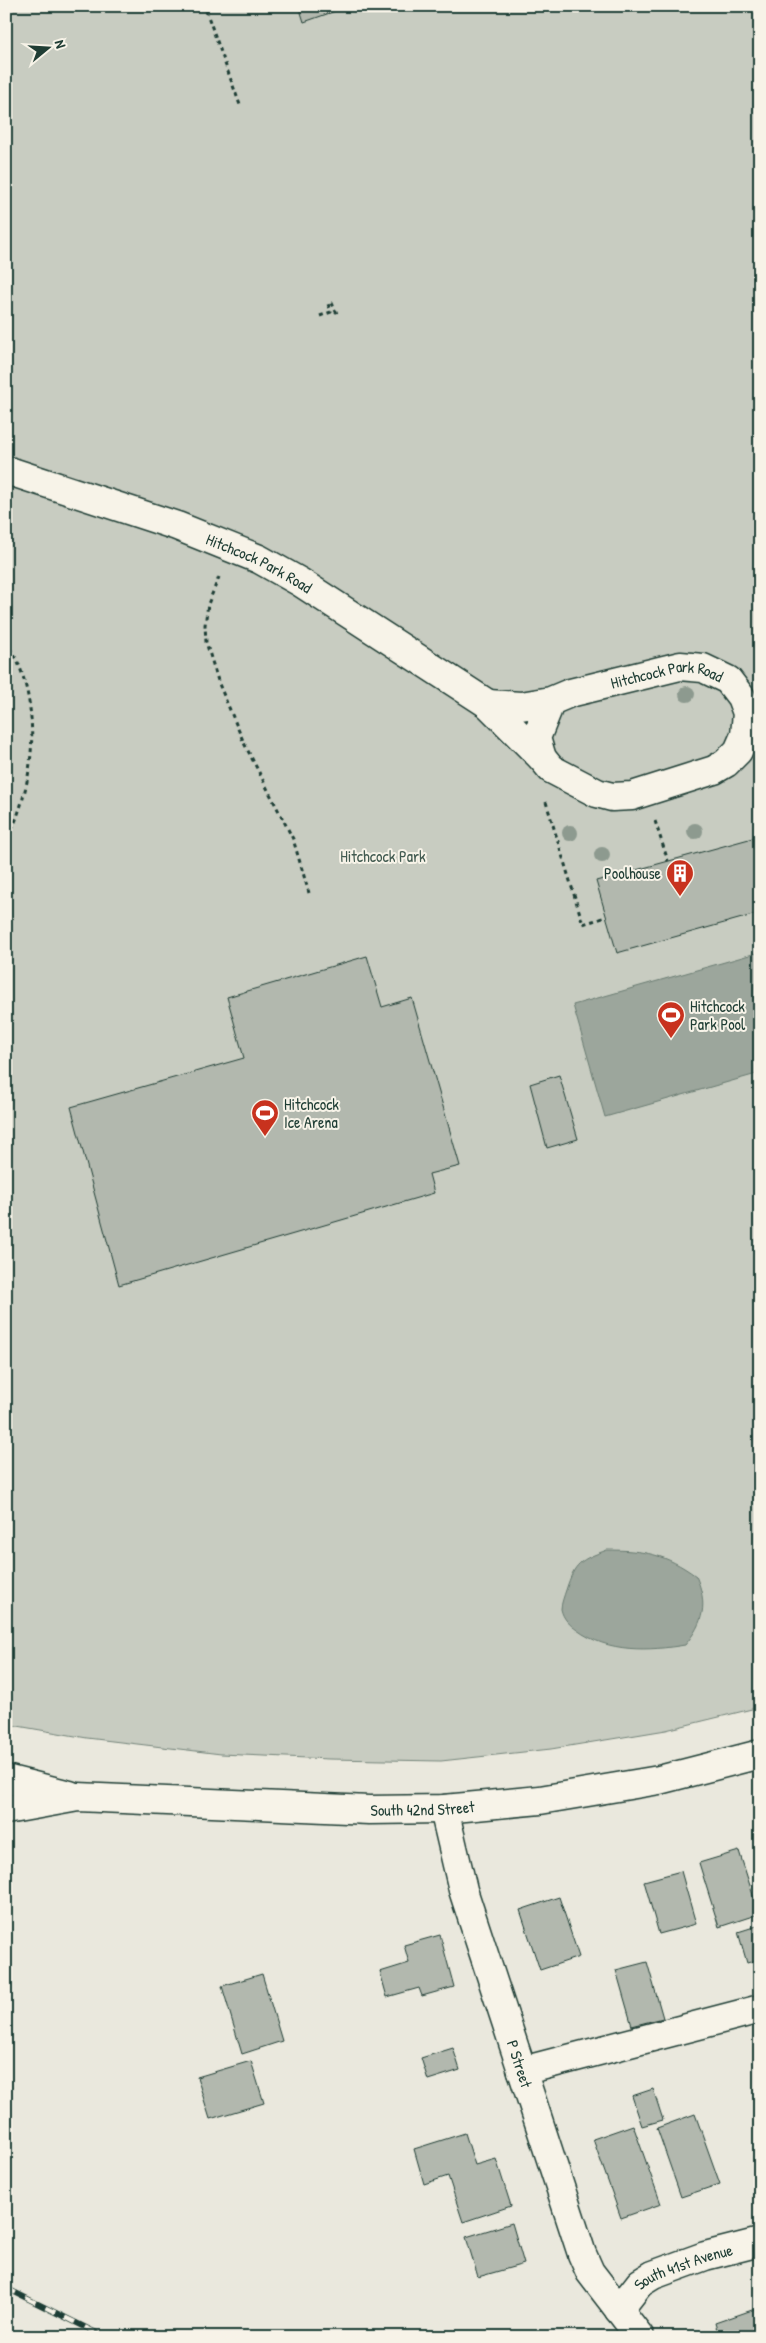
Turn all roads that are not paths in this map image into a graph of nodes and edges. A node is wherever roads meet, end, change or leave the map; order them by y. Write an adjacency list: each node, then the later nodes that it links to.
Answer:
1 (6, 470): 3 (street, Hitchcock Park Road)
2 (550, 701): 3 (street, Hitchcock Park Road); 4 (street); 4 (street, Hitchcock Park Road)
3 (488, 704): 4 (street, Hitchcock Park Road)
4 (542, 758)
5 (760, 1754): 8 (street, South 42nd Street)
6 (6, 1779): 7 (street, South 42nd Street)
7 (78, 1797): 8 (street, South 42nd Street); 9 (street, South 42nd Street)
8 (444, 1809): 11 (street, P Street)
9 (6, 1810)
10 (760, 2008): 11 (street)
11 (522, 2071): 13 (street, P Street)
12 (760, 2242): 13 (street, South 41st Avenue)
13 (619, 2310): 14 (street, P Street)
14 (640, 2337)

